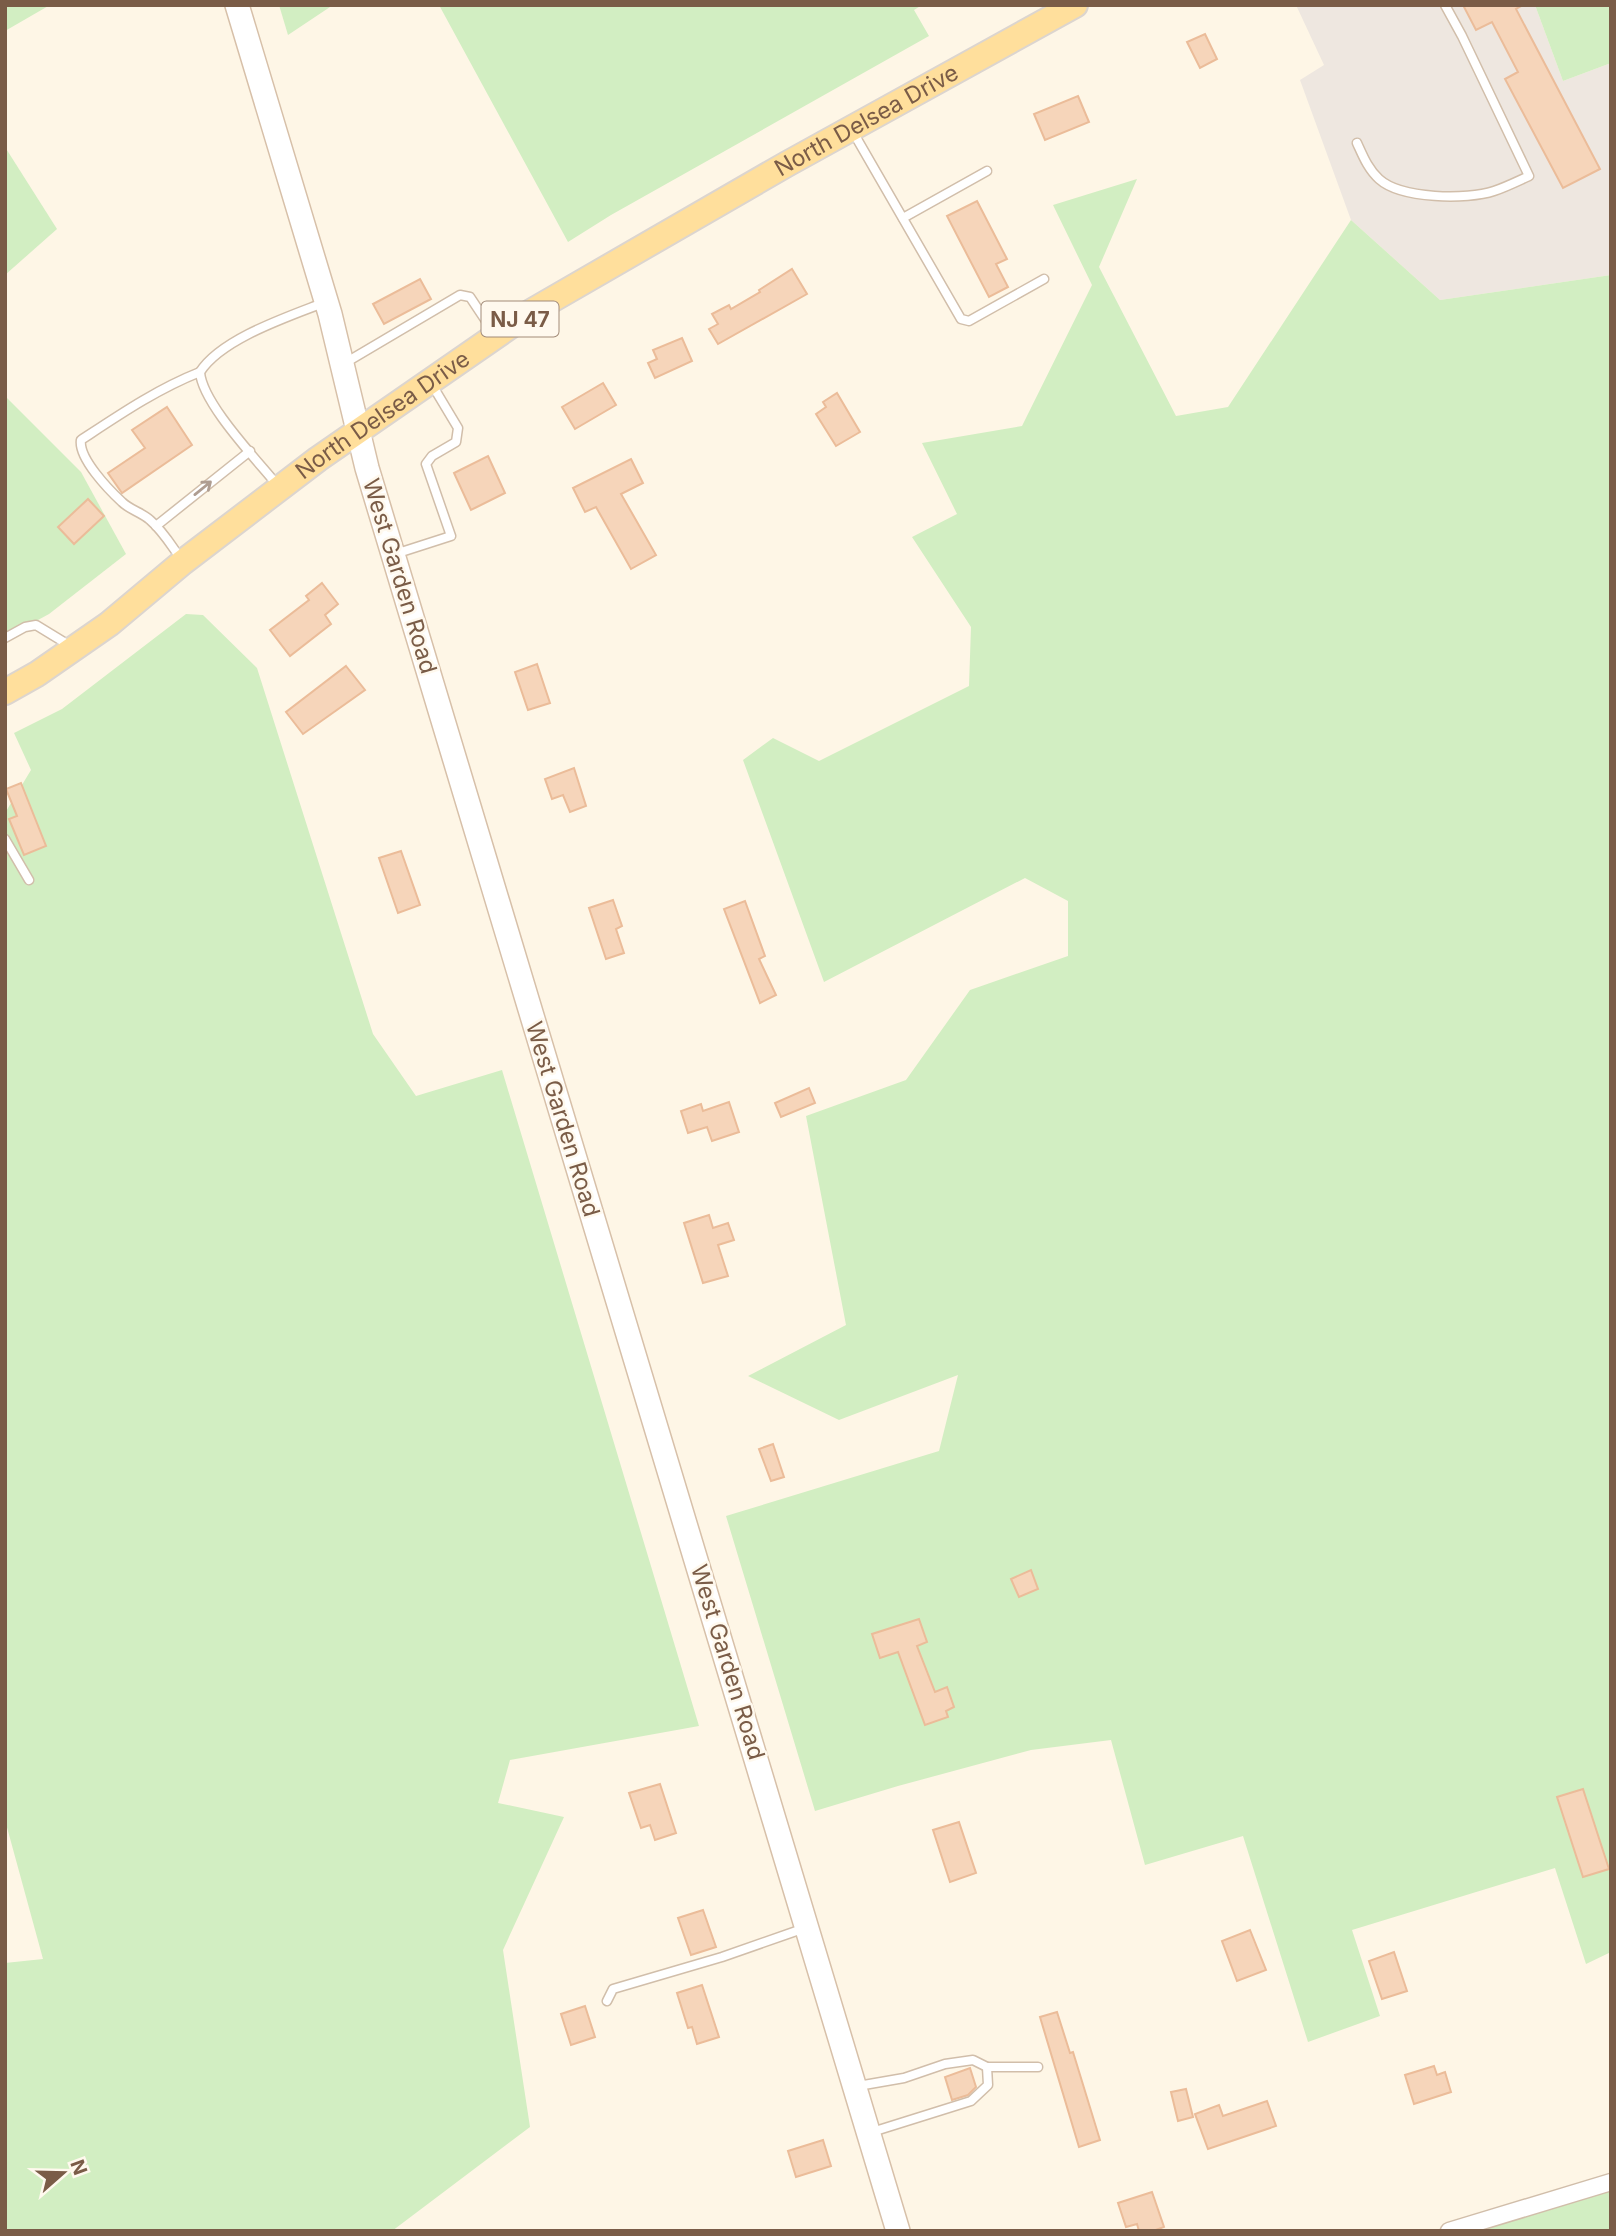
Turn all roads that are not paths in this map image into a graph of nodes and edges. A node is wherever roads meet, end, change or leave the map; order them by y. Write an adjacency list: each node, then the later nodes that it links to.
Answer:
1 (237, 5): 9 (main road, West Garden Road)
2 (1075, 5): 4 (main road, North Delsea Drive / NJ 47)
3 (1445, 5): 5 (lane)
4 (852, 129): 7 (lane); 10 (main road, North Delsea Drive / NJ 47)
5 (1357, 142)
6 (987, 172): 7 (lane)
7 (903, 218): 8 (lane)
8 (1044, 279)
9 (326, 302): 11 (main road, West Garden Road); 12 (lane)
10 (496, 335): 11 (lane); 13 (main road, North Delsea Drive / NJ 47)
11 (343, 365): 14 (main road, West Garden Road)
12 (200, 372): 15 (lane); 17 (lane)
13 (429, 381): 14 (main road, North Delsea Drive / NJ 47); 18 (lane)
14 (359, 430): 16 (main road, North Delsea Drive / NJ 47); 18 (main road, West Garden Road)
15 (250, 451): 16 (lane); 17 (lane, one-way to 15)
16 (280, 488): 19 (main road, North Delsea Drive / NJ 47)
17 (156, 526): 19 (lane)
18 (393, 555): 25 (main road, West Garden Road)
19 (183, 562): 21 (main road, North Delsea Drive / NJ 47)
20 (5, 638): 21 (lane)
21 (74, 649): 22 (main road, North Delsea Drive / NJ 47)
22 (5, 692)
23 (5, 839): 24 (lane)
24 (29, 880)
25 (808, 1927): 26 (lane); 29 (main road, West Garden Road)
26 (607, 2001)
27 (987, 2067): 28 (lane); 29 (lane); 30 (lane)
28 (1038, 2067)
29 (855, 2086): 30 (main road, West Garden Road)
30 (869, 2133): 32 (main road, West Garden Road)
31 (1611, 2182): 33 (street)
32 (898, 2231)
33 (1449, 2231)

